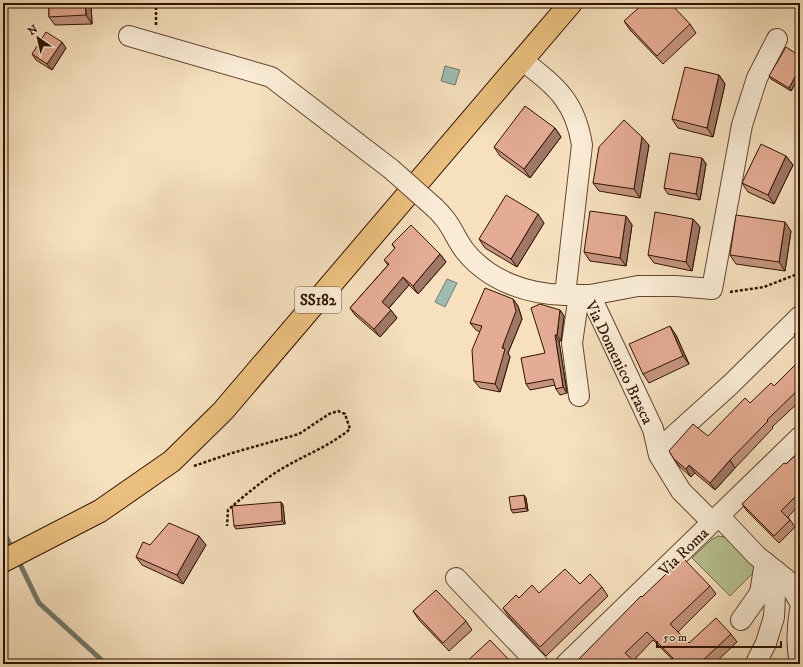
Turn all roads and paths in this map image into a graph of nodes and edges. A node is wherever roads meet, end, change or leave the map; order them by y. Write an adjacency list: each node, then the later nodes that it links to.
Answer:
1 (571, 3): 4 (main road, SS182)
2 (129, 36): 7 (street, bridge)
3 (777, 39): 6 (street)
4 (522, 60): 7 (street, Via Domenico Brasca); 12 (main road, SS182)
5 (800, 273): 6 (path)
6 (712, 289): 7 (street)
7 (578, 295): 9 (street); 11 (street, Via Domenico Brasca)
8 (800, 316): 11 (street)
9 (579, 396)
10 (800, 437): 13 (street, Via Roma)
11 (658, 450): 13 (street, Via Domenico Brasca)
12 (172, 461): 14 (path); 15 (main road, SS182)
13 (716, 519): 16 (street, Via Domenico Brasca); 24 (street, Via Roma)
14 (227, 526)
15 (4, 560)
16 (770, 566): 18 (street, Via Domenico Brasca); 20 (street); 21 (street)
17 (456, 578): 23 (street)
18 (800, 602)
19 (800, 610): 22 (street)
20 (741, 620)
21 (757, 661)
22 (800, 663)
23 (538, 664)
24 (566, 664)

